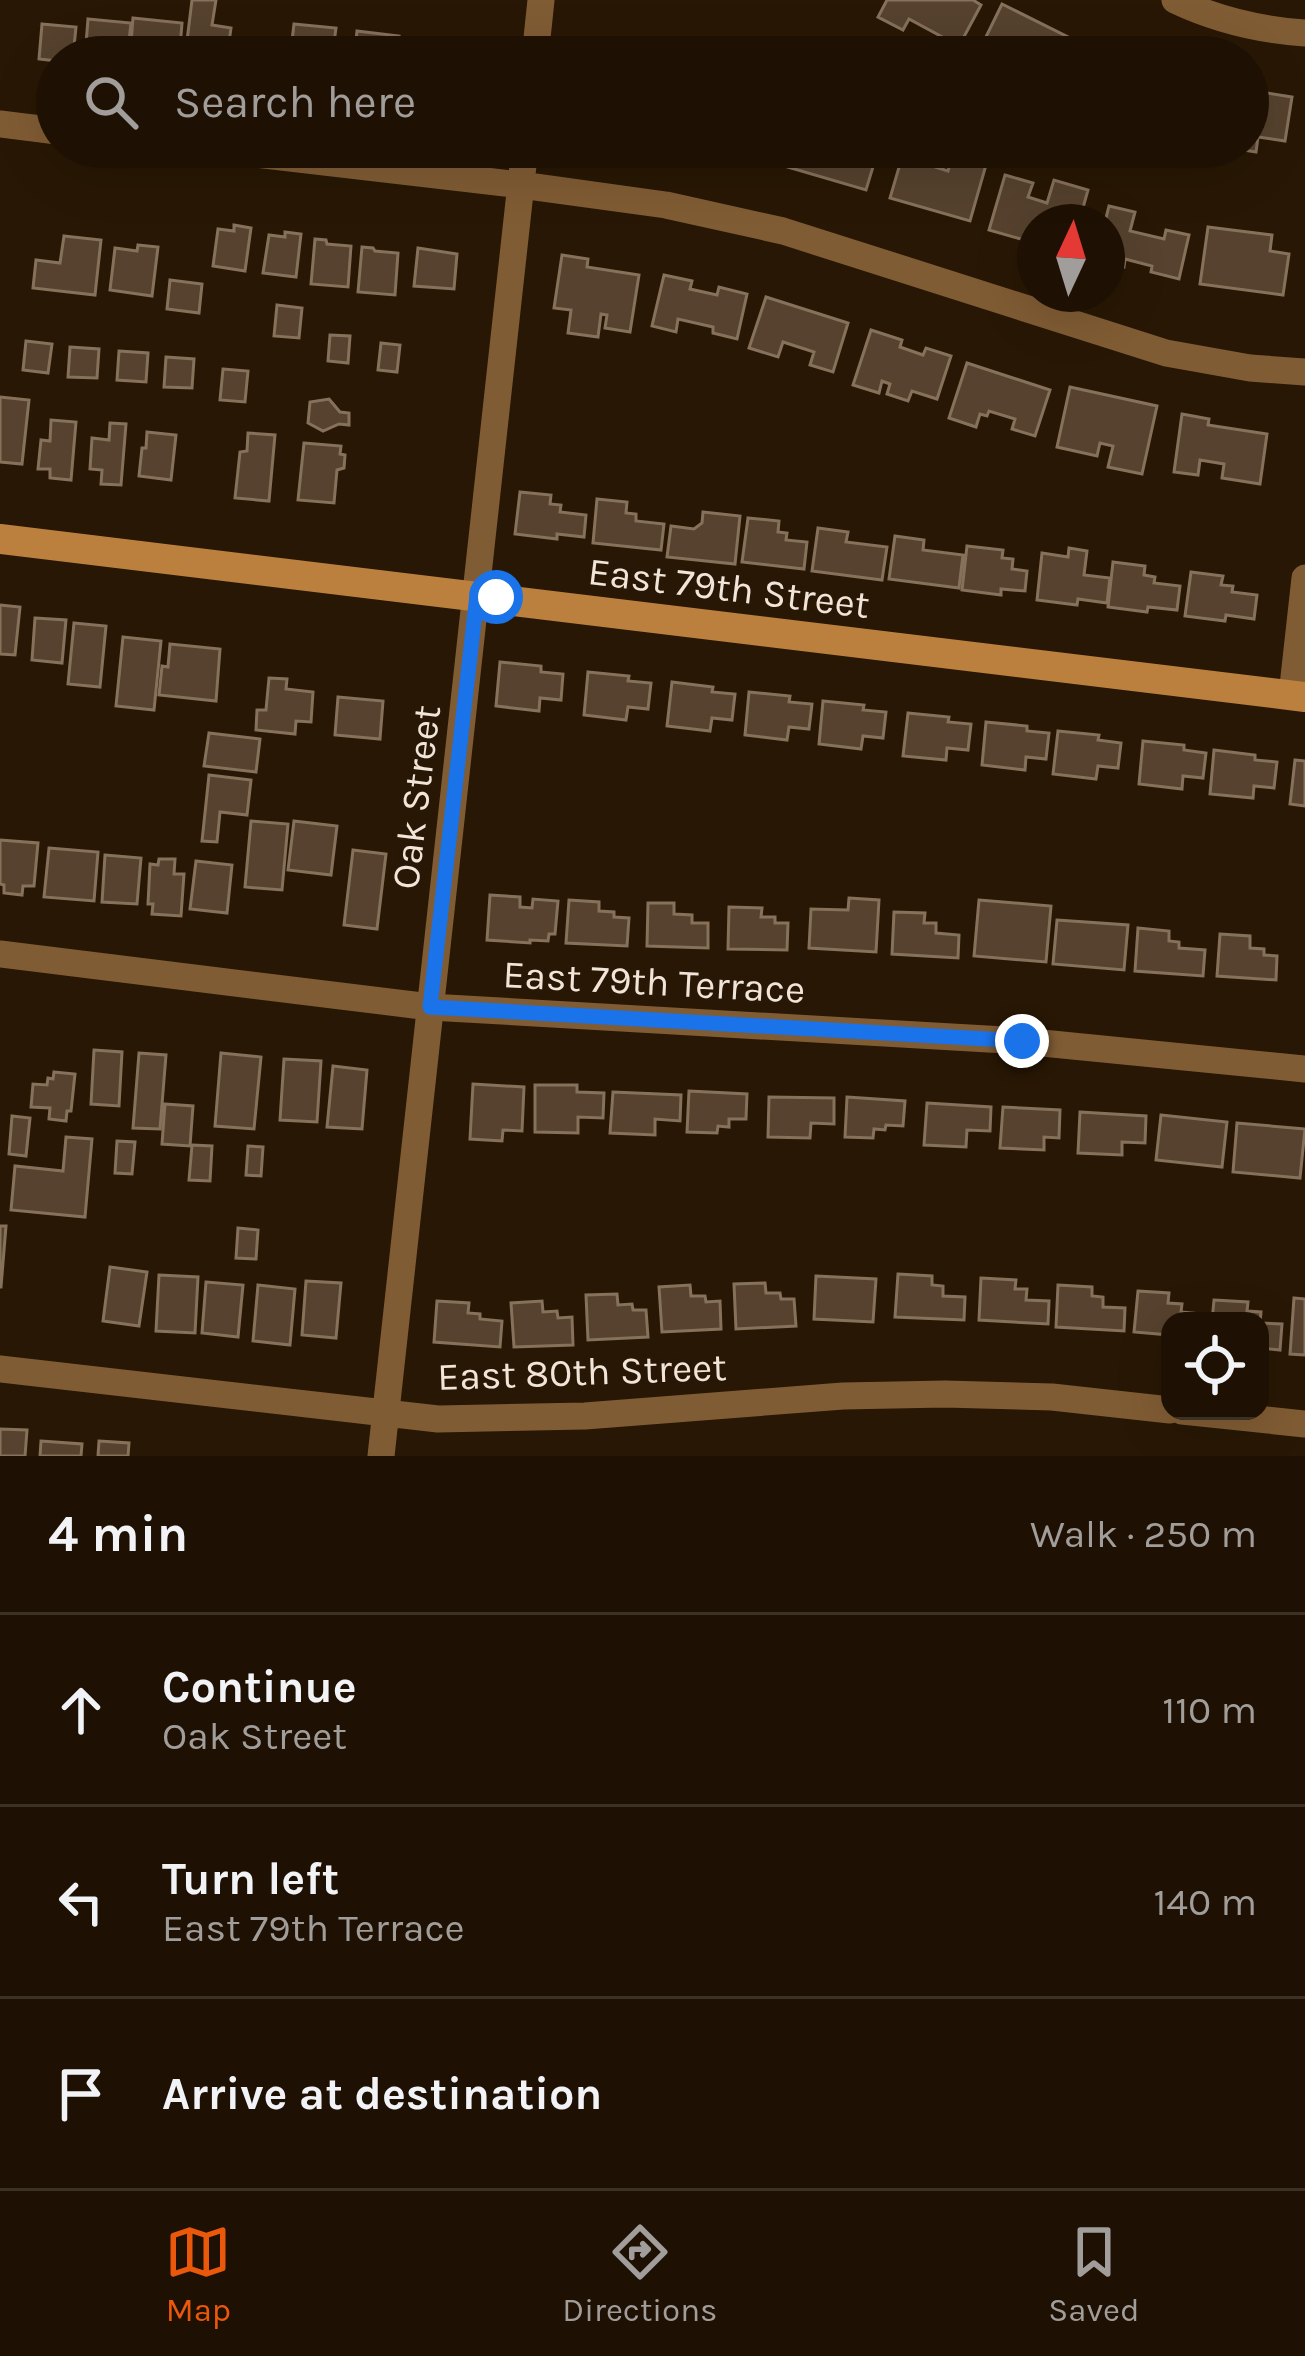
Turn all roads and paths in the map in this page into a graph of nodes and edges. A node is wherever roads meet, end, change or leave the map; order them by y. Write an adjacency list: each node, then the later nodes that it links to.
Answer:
1 (541, 0): 4 (street)
2 (1175, 0): 3 (street)
3 (1305, 33)
4 (537, 36)
5 (0, 124): 6 (street)
6 (36, 128)
7 (375, 168): 9 (street)
8 (523, 168): 9 (street, Oak Street)
9 (521, 185): 10 (street); 13 (street, Oak Street)
10 (1305, 372)
11 (0, 539): 13 (street, East 79th Street)
12 (1305, 578): 14 (street)
13 (477, 595): 14 (street, East 79th Street); 16 (street, Oak Street)
14 (1299, 696)
15 (0, 954): 16 (street, East 79th Terrace)
16 (430, 1007): 17 (street, East 79th Terrace); 20 (street, Oak Street)
17 (1305, 1069)
18 (0, 1369): 20 (street, East 80th Street)
19 (1161, 1409): 20 (street, East 80th Street)
20 (386, 1414): 23 (street, Oak Street)
21 (1267, 1420): 22 (street)
22 (1305, 1424)
23 (381, 1456)

